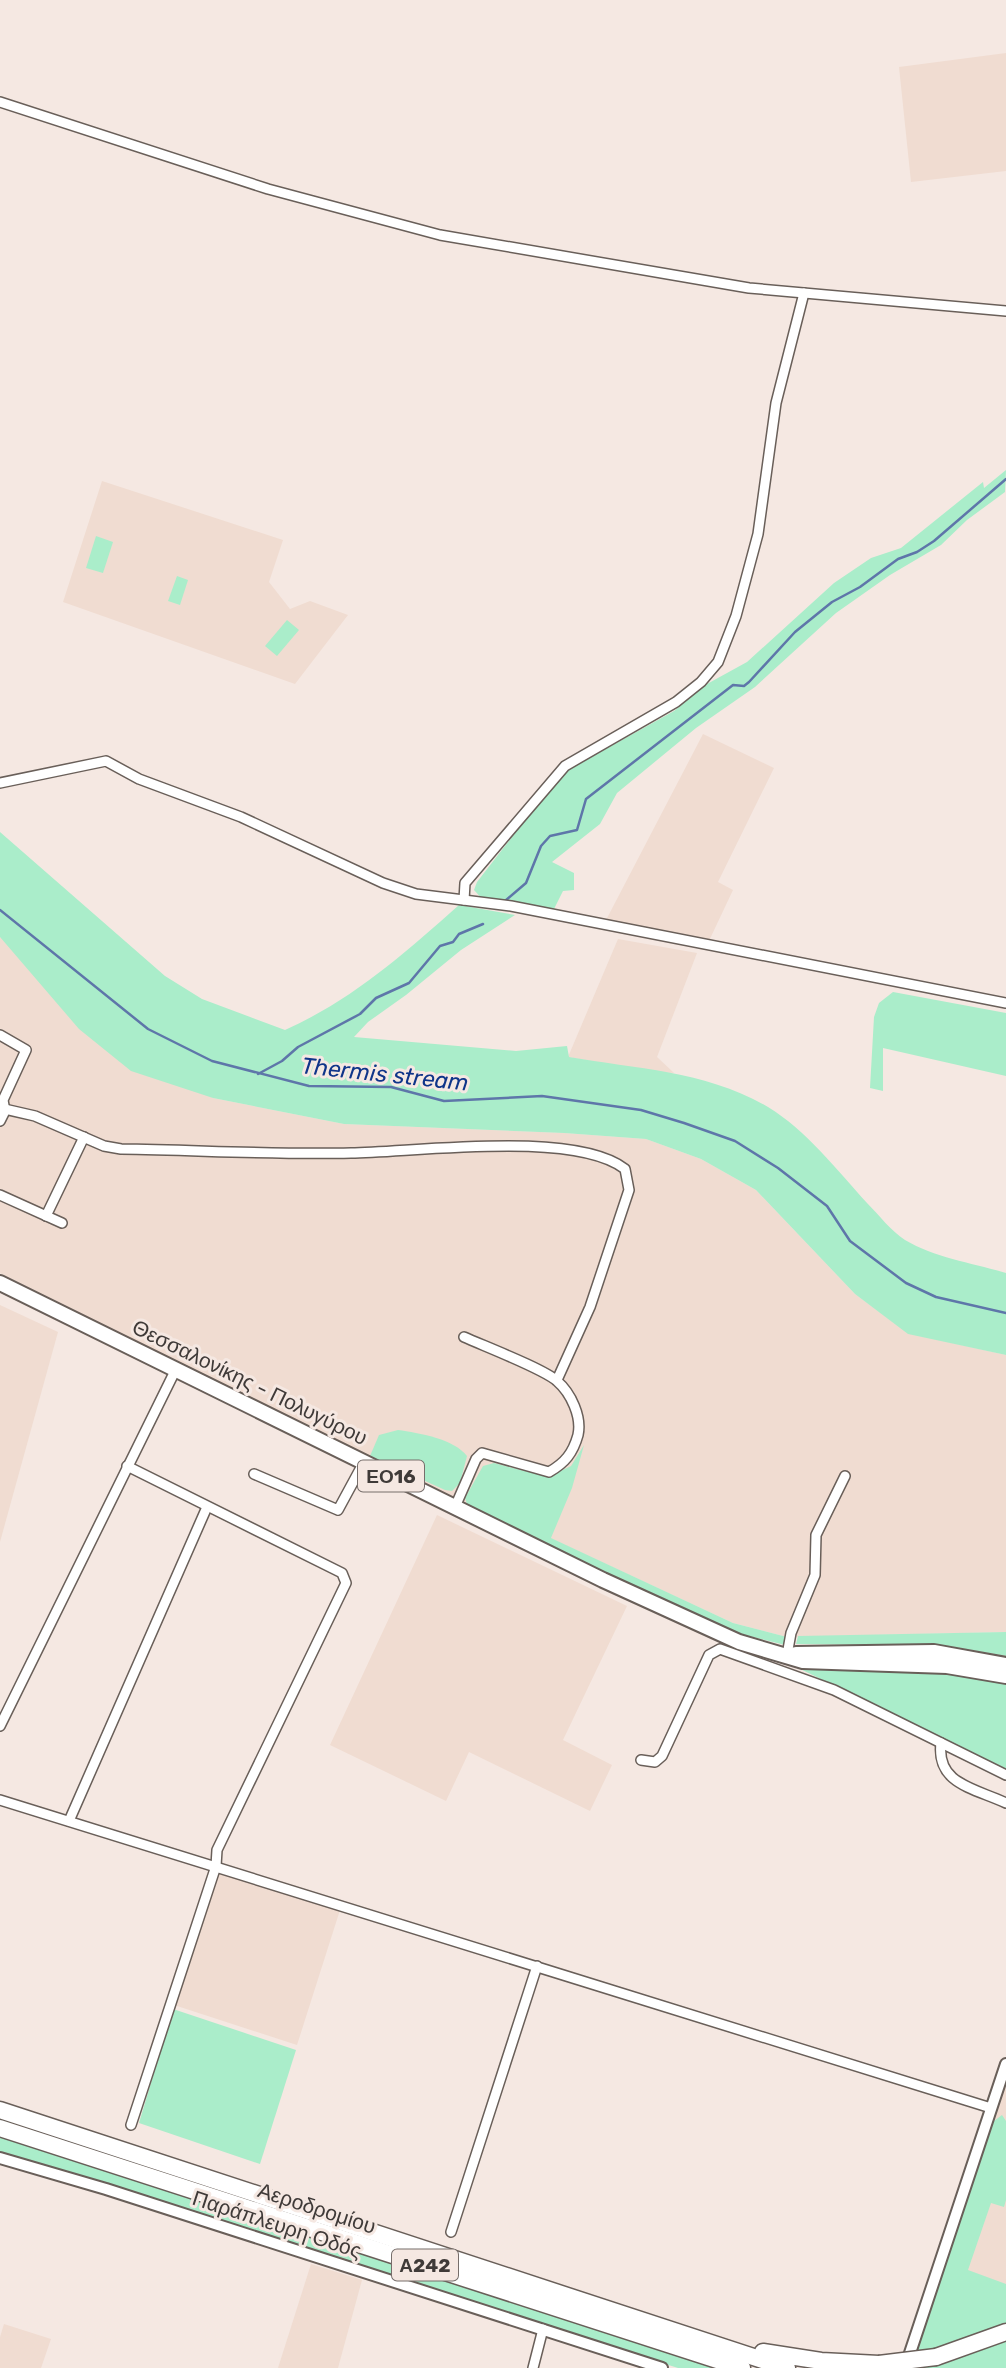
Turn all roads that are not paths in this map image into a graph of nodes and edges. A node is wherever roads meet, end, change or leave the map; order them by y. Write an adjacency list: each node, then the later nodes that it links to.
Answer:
1 (0, 102): 2 (street)
2 (804, 293): 3 (street); 5 (street)
3 (1006, 311)
4 (0, 783): 5 (street)
5 (464, 900): 6 (street)
6 (1006, 1003)
7 (0, 1035): 8 (street)
8 (3, 1110): 9 (street); 10 (street)
9 (0, 1121)
10 (84, 1137): 12 (street); 17 (street)
11 (0, 1195): 12 (street)
12 (46, 1216): 13 (street)
13 (62, 1223)
14 (0, 1283): 16 (main road, Θεσσαλονίκης - Πολυγύρου / ΕΟ16)
15 (464, 1337): 17 (street)
16 (176, 1369): 18 (main road, Θεσσαλονίκης - Πολυγύρου / ΕΟ16); 19 (street)
17 (557, 1380): 23 (street)
18 (364, 1462): 20 (street); 23 (main road, Θεσσαλονίκης - Πολυγύρου / ΕΟ16)
19 (127, 1466): 22 (street); 27 (street)
20 (254, 1474)
21 (845, 1476): 24 (street)
22 (206, 1507): 33 (street); 34 (street)
23 (455, 1507): 24 (main road, Θεσσαλονίκης - Πολυγύρου / ΕΟ16)
24 (787, 1655): 25 (main road, Θεσσαλονίκης - Πολυγύρου / ΕΟ16); 26 (main road, Θεσσαλονίκης - Πολυγύρου / ΕΟ16)
25 (1006, 1665)
26 (1006, 1676)
27 (0, 1726)
28 (941, 1743): 29 (street); 30 (street); 32 (street)
29 (641, 1760)
30 (1006, 1775)
31 (0, 1800): 33 (street)
32 (1006, 1803)
33 (69, 1821): 34 (street)
34 (216, 1866): 35 (street); 39 (street)
35 (537, 1966): 37 (street); 42 (street)
36 (1006, 2064): 37 (street)
37 (991, 2108): 50 (street)
38 (0, 2110): 45 (highway, Αεροδρομίου / Α242)
39 (131, 2125)
40 (0, 2128): 48 (highway, Αεροδρομίου / Α242)
41 (0, 2158): 43 (street, Παράπλευρη Οδός)
42 (451, 2232)
43 (543, 2329): 46 (street); 47 (street, Παράπλευρη Οδός)
44 (1006, 2332): 45 (highway, bridge)
45 (709, 2342): 49 (highway)
46 (533, 2368)
47 (662, 2368)
48 (742, 2368)
49 (787, 2368)
50 (905, 2368)

